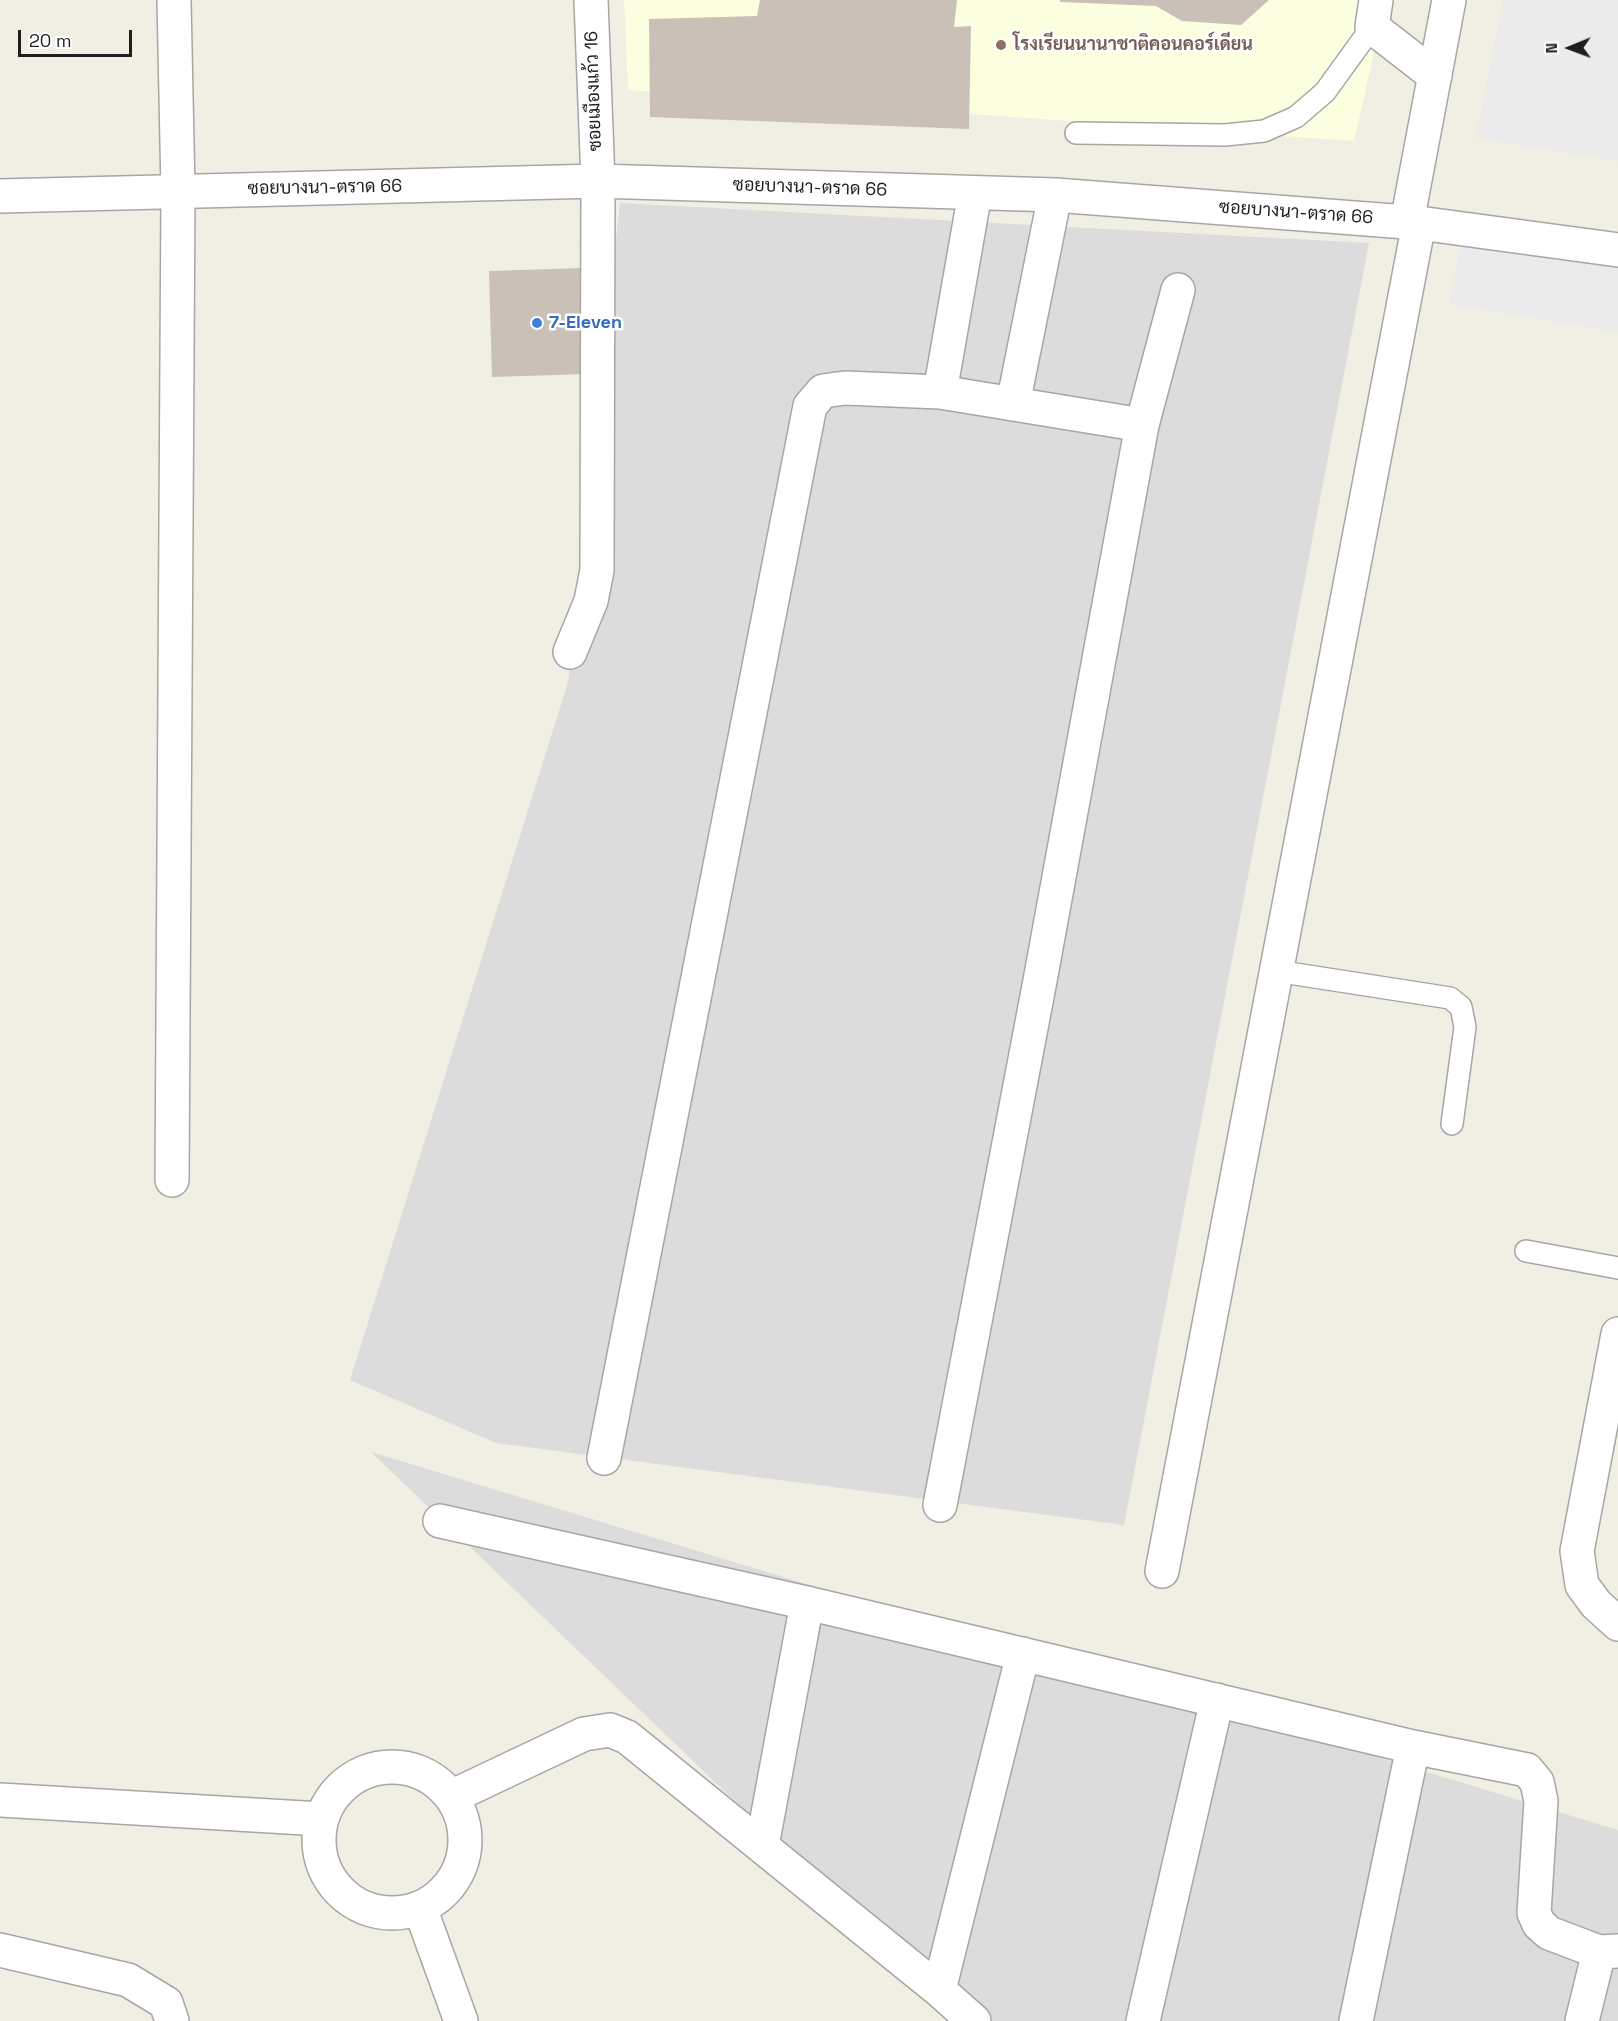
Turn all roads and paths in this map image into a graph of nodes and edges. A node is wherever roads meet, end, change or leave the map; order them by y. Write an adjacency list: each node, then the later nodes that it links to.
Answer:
1 (174, 0): 8 (street)
2 (591, 0): 7 (street, ซอยเมืองแก้ว 16)
3 (1442, 4): 5 (street)
4 (1374, 14): 5 (street); 6 (lane)
5 (1435, 76): 12 (street)
6 (1076, 133)
7 (598, 181): 8 (street, ซอยบางนา-ตราด 66); 9 (street, ซอยบางนา-ตราด 66); 18 (street, ซอยเมืองแก้ว 16)
8 (178, 191): 11 (street, ซอยบางนา-ตราด 66); 21 (street)
9 (975, 193): 10 (street, ซอยบางนา-ตราด 66); 15 (street)
10 (1055, 195): 12 (street, ซอยบางนา-ตราด 66); 16 (street)
11 (0, 196)
12 (1413, 222): 13 (street, ซอยบางนา-ตราด 66); 19 (street)
13 (1618, 249)
14 (1178, 290): 17 (street)
15 (940, 392): 16 (street); 25 (street)
16 (1013, 404): 17 (street)
17 (1142, 425): 26 (street)
18 (570, 652)
19 (1276, 971): 20 (lane); 28 (street)
20 (1452, 1124)
21 (172, 1180)
22 (1526, 1251): 23 (lane)
23 (1618, 1268)
24 (1618, 1334): 30 (street)
25 (604, 1458)
26 (940, 1505)
27 (440, 1521): 29 (street)
28 (1162, 1571)
29 (807, 1603): 31 (street); 37 (street)
30 (1618, 1624)
31 (1023, 1654): 32 (street); 41 (street)
32 (1217, 1700): 33 (street); 45 (street)
33 (1413, 1747): 40 (street); 46 (street)
34 (451, 1797): 36 (street); 37 (street); 38 (street)
35 (0, 1800): 36 (street)
36 (321, 1819): 38 (street)
37 (762, 1846): 41 (street)
38 (420, 1908): 43 (street)
39 (0, 1950): 42 (street)
40 (1609, 1952): 47 (street)
41 (939, 1990): 44 (street)
42 (172, 2021)
43 (461, 2021)
44 (974, 2021)
45 (1143, 2021)
46 (1356, 2021)
47 (1582, 2021)

